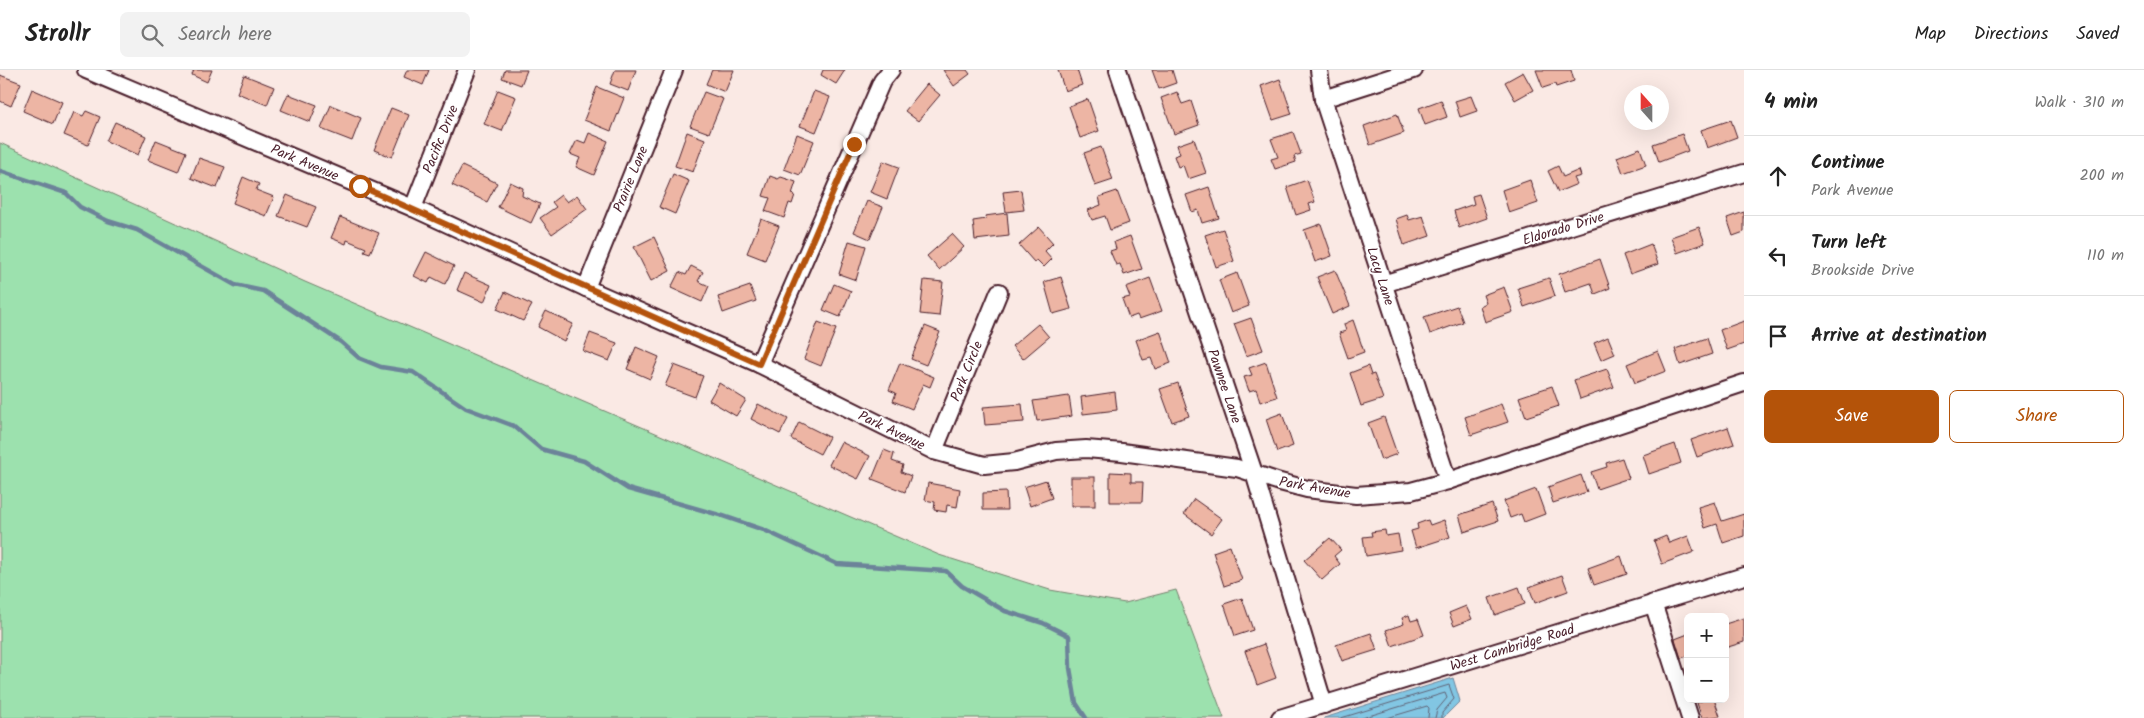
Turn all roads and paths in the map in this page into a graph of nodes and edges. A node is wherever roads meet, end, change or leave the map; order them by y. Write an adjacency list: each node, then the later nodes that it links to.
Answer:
1 (86, 70): 10 (street, Park Avenue)
2 (467, 70): 10 (street, Pacific Drive)
3 (674, 70): 12 (street, Prairie Lane)
4 (891, 70): 14 (street)
5 (1118, 70): 17 (street, Pawnee Lane)
6 (1319, 70): 8 (street, Lacy Lane)
7 (1414, 70): 8 (street)
8 (1323, 99): 11 (street, Lacy Lane)
9 (1744, 173): 11 (street, Eldorado Drive)
10 (413, 208): 12 (street, Park Avenue)
11 (1383, 284): 18 (street, Lacy Lane)
12 (586, 288): 14 (street, Park Avenue)
13 (998, 292): 16 (street, Park Circle)
14 (759, 364): 16 (street, Park Avenue)
15 (1744, 383): 18 (street, Park Avenue)
16 (934, 451): 17 (street, Park Avenue)
17 (1254, 473): 18 (street, Park Avenue); 21 (street, Pawnee Lane)
18 (1448, 481)
19 (1744, 576): 20 (street, West Cambridge Road)
20 (1653, 603): 21 (street, West Cambridge Road); 23 (street)
21 (1324, 705): 22 (street, West Cambridge Road)
22 (1280, 718)
23 (1690, 718)

